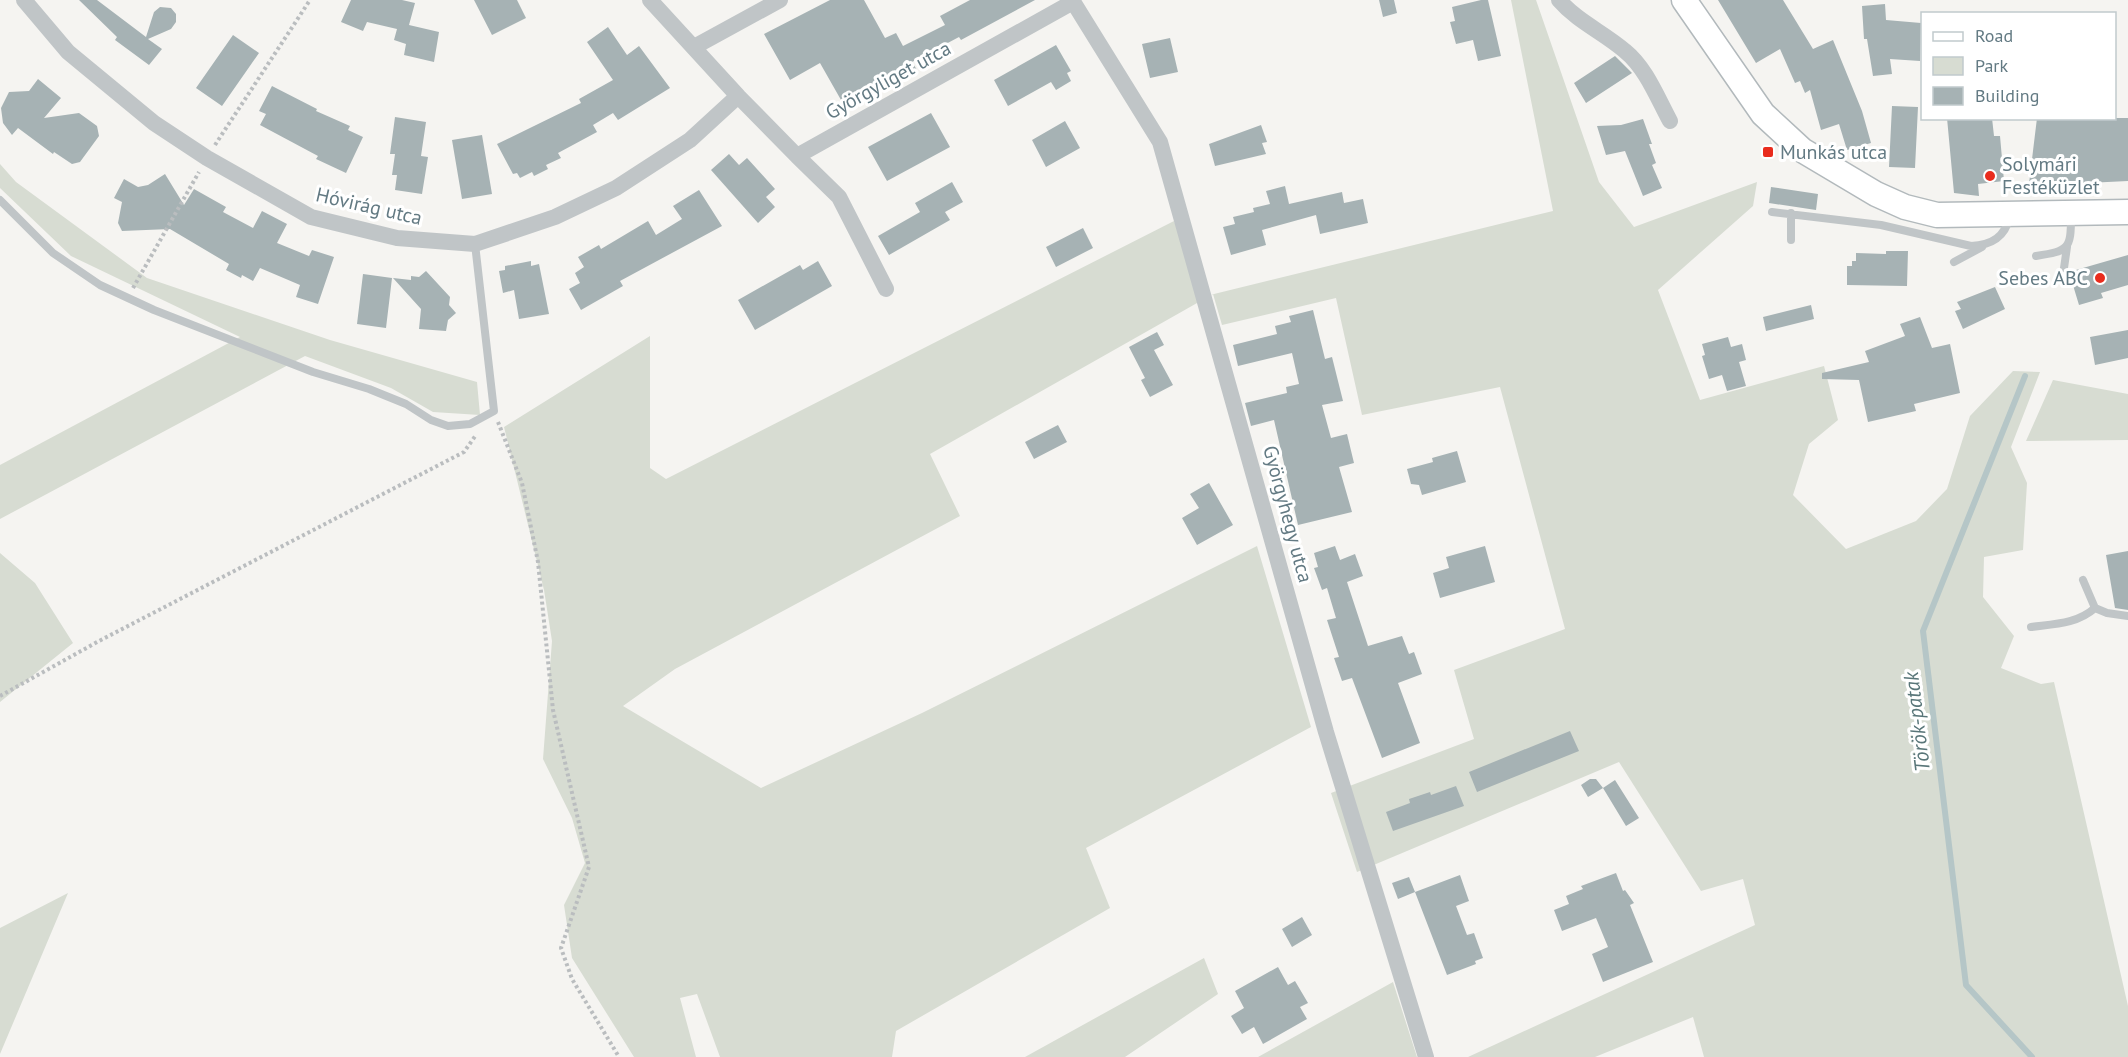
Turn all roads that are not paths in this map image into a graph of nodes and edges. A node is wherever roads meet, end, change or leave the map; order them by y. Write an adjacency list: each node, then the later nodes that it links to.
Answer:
1 (24, 0): 18 (street, Hóvirág utca)
2 (650, 0): 7 (street)
3 (780, 0): 7 (street)
4 (1559, 0): 9 (street)
5 (1684, 0): 16 (main road)
6 (1073, 1): 10 (street, Györgyliget utca); 29 (street, Györgyhegy utca)
7 (694, 47): 8 (street)
8 (738, 96): 10 (street); 18 (street, Hóvirág utca)
9 (1670, 121)
10 (797, 156): 24 (street)
11 (0, 200): 18 (lane)
12 (1772, 212): 14 (lane)
13 (2128, 212): 15 (main road)
14 (1791, 213): 17 (lane); 19 (lane)
15 (2071, 213): 16 (main road); 20 (lane)
16 (2010, 214): 19 (lane)
17 (1791, 240)
18 (475, 244)
19 (1985, 245): 22 (lane)
20 (2067, 247): 21 (lane); 23 (lane)
21 (2036, 256)
22 (1954, 262)
23 (2064, 268)
24 (886, 289)
25 (2084, 580): 26 (lane)
26 (2095, 608): 27 (lane); 28 (lane)
27 (2128, 616)
28 (2031, 627)
29 (1426, 1057)

